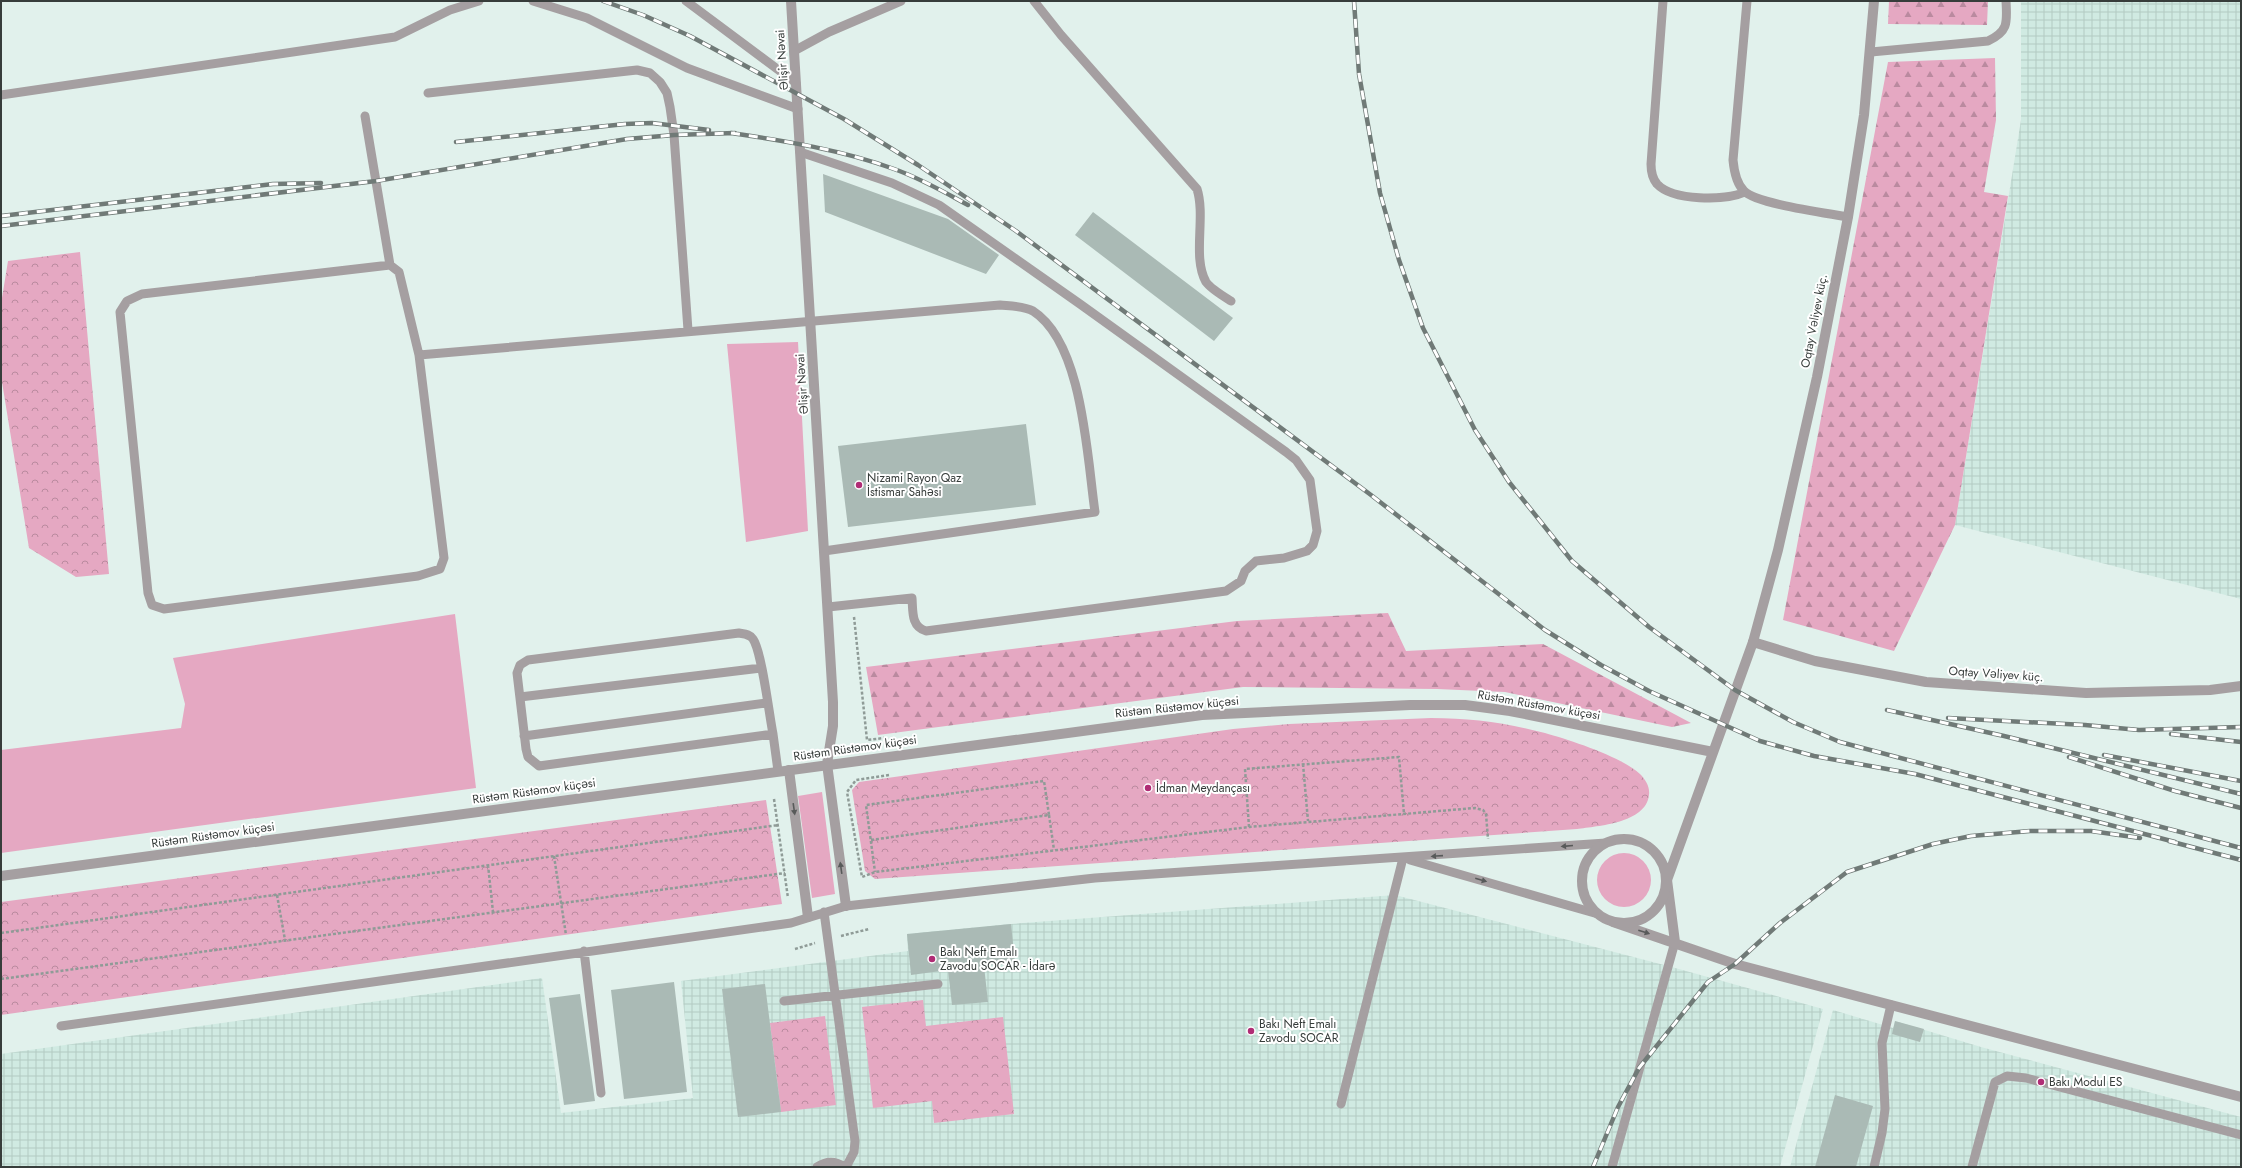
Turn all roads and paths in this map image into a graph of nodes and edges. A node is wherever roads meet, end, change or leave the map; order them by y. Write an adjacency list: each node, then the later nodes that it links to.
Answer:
1 (480, 1): 15 (lane)
2 (533, 1): 16 (lane)
3 (686, 1): 13 (lane)
4 (791, 1): 11 (street, Əlişir Nəvai)
5 (901, 1): 11 (lane)
6 (1034, 1): 22 (lane)
7 (1663, 1): 19 (lane)
8 (1747, 1): 19 (lane)
9 (1874, 1): 12 (street, Oqtay Vəliyev küç.)
10 (2006, 1): 12 (lane)
11 (794, 51): 13 (street, Əlişir Nəvai)
12 (1871, 52): 20 (street, Oqtay Vəliyev küç.)
13 (796, 82): 16 (street, Əlişir Nəvai)
14 (428, 93): 24 (lane)
15 (1, 95)
16 (798, 109): 18 (street, Əlişir Nəvai)
17 (365, 116): 21 (lane)
18 (800, 152): 23 (street, Əlişir Nəvai); 27 (lane)
19 (1744, 192): 20 (lane)
20 (1848, 217): 29 (street, Oqtay Vəliyev küç.)
21 (390, 265): 25 (lane); 25 (lane)
22 (1230, 301)
23 (811, 320): 24 (lane); 26 (street, Əlişir Nəvai); 26 (lane)
24 (688, 330): 25 (lane)
25 (419, 355)
26 (824, 551): 28 (street, Əlişir Nəvai)
27 (853, 604): 28 (lane); 36 (path)
28 (828, 607): 38 (street, Əlişir Nəvai)
29 (1753, 642): 31 (street, Oqtay Vəliyev küç.); 37 (street, Oqtay Vəliyev küç.)
30 (761, 668): 32 (lane); 32 (lane); 33 (lane)
31 (2241, 686)
32 (520, 697): 35 (lane)
33 (766, 703): 34 (lane); 35 (lane)
34 (773, 734): 35 (lane); 41 (lane)
35 (524, 736)
36 (884, 738)
37 (1713, 752): 38 (street, Rüstəm Rüstəmov küçəsi); 59 (street, Oqtay Vəliyev küç.)
38 (827, 764): 40 (street, Rüstəm Rüstəmov küçəsi); 63 (street, Əlişir Nəvai, one-way to 38)
39 (1303, 764): 44 (path); 46 (path); 48 (path)
40 (789, 770): 41 (street, Rüstəm Rüstəmov küçəsi); 67 (street, one-way to 67)
41 (778, 771): 58 (street, Rüstəm Rüstəmov küçəsi)
42 (889, 775): 56 (path)
43 (774, 799): 47 (path)
44 (1404, 814): 46 (path); 52 (path)
45 (1049, 815): 49 (path); 49 (path); 51 (path)
46 (1308, 821): 48 (path)
47 (778, 825): 53 (path); 57 (path)
48 (1249, 827): 51 (path)
49 (871, 840): 56 (path)
50 (1606, 843): 52 (lane, one-way to 52); 59 (street); 66 (street)
51 (1054, 850): 56 (path)
52 (1490, 852): 54 (lane, one-way to 54)
53 (554, 856): 55 (path); 62 (path)
54 (1403, 858): 63 (lane); 66 (lane, one-way to 66); 82 (lane)
55 (488, 865): 60 (path); 64 (path)
56 (875, 872)
57 (785, 873): 61 (path); 62 (path)
58 (1, 876)
59 (1667, 880): 68 (street); 72 (street)
60 (277, 895): 69 (path); 71 (path)
61 (788, 898)
62 (562, 902): 64 (path); 70 (path)
63 (846, 906): 65 (lane)
64 (493, 912): 71 (path)
65 (824, 912): 67 (lane); 76 (lane)
66 (1598, 914): 68 (street)
67 (808, 917): 73 (lane)
68 (1613, 922): 72 (street, one-way to 72)
69 (1, 933)
70 (566, 935)
71 (285, 940): 74 (path)
72 (1675, 942): 78 (street); 86 (lane)
73 (584, 951): 79 (lane); 80 (lane)
74 (1, 978)
75 (938, 984): 76 (lane)
76 (836, 996): 77 (lane); 85 (lane)
77 (784, 1001)
78 (1891, 1005): 81 (street); 87 (lane)
79 (61, 1026)
80 (601, 1093)
81 (2241, 1096)
82 (1342, 1104)
83 (2241, 1135): 88 (lane)
84 (817, 1167): 85 (lane)
85 (846, 1167)
86 (1612, 1167)
87 (1874, 1167)
88 (1972, 1167)

